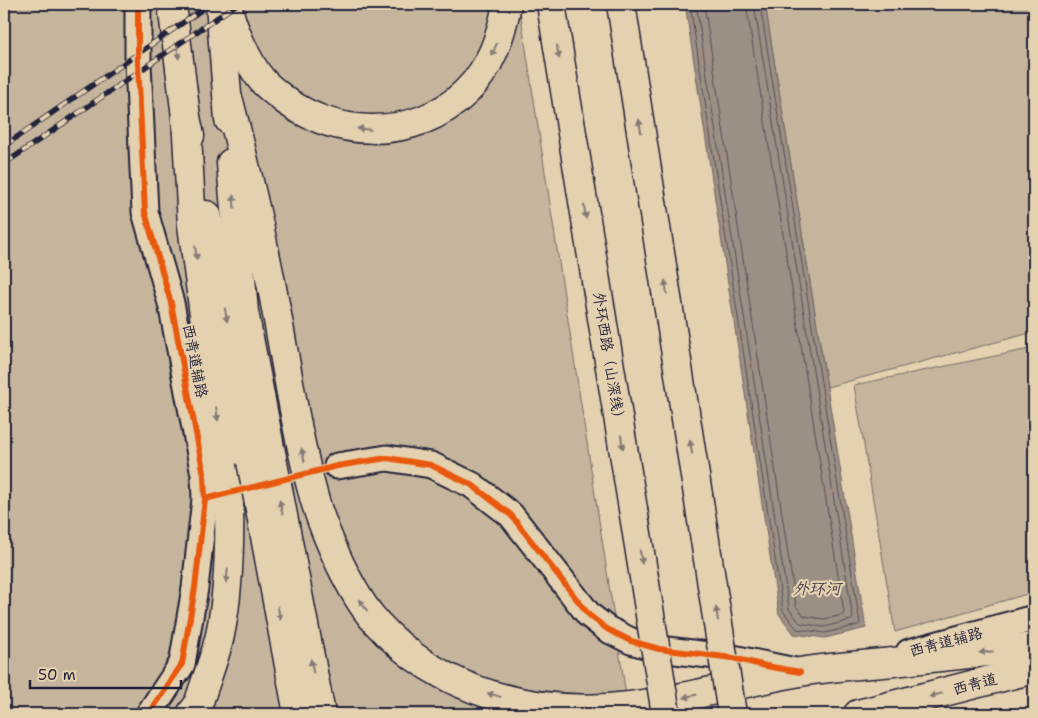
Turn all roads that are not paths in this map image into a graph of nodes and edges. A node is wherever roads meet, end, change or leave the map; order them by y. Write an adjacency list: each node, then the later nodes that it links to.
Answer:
1 (138, 4): 17 (street, 西青道辅路)
2 (172, 4): 9 (highway, one-way to 9)
3 (220, 4): 8 (highway)
4 (227, 4): 5 (highway, one-way to 4)
5 (507, 4)
6 (551, 4): 21 (highway, 外环西路（山深线）, one-way to 21, bridge)
7 (621, 4): 22 (highway, one-way to 7, bridge)
8 (229, 101): 10 (highway, one-way to 8); 16 (highway, one-way to 8)
9 (186, 118): 10 (highway, one-way to 10); 18 (highway, one-way to 18)
10 (261, 460): 19 (highway, one-way to 19, bridge); 20 (highway, one-way to 10, bridge)
11 (337, 466): 16 (street)
12 (1034, 618): 14 (street, 西青道辅路)
13 (1034, 647): 14 (highway, one-way to 14)
14 (858, 665): 16 (highway)
15 (1034, 669): 23 (highway, 西青道, one-way to 23)
16 (800, 672)
17 (149, 714)
18 (191, 714)
19 (298, 714)
20 (321, 714)
21 (666, 714)
22 (732, 714)
23 (858, 714)

